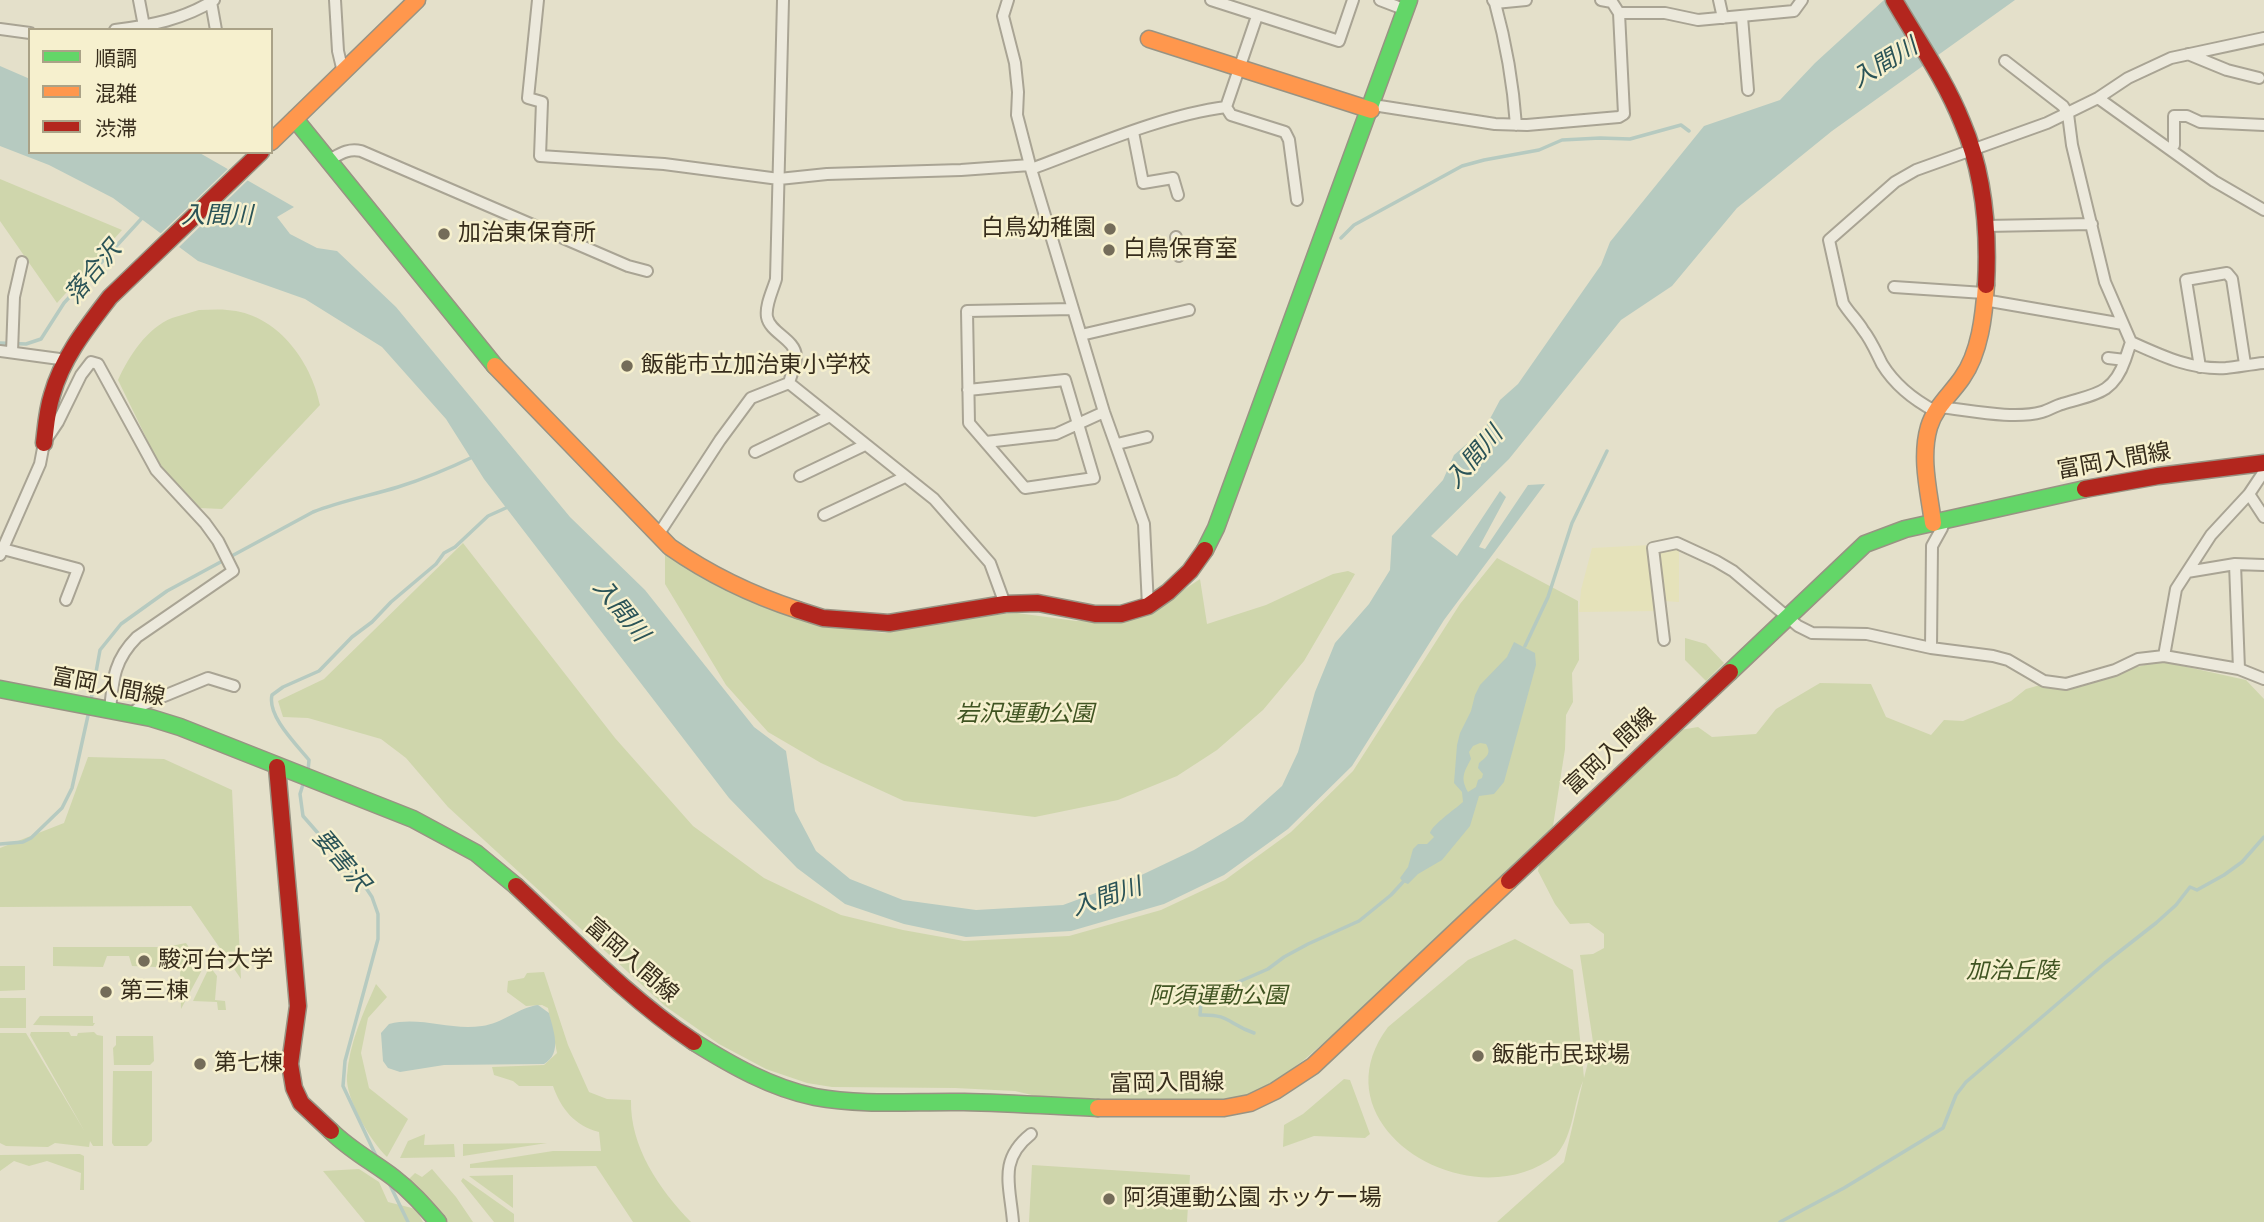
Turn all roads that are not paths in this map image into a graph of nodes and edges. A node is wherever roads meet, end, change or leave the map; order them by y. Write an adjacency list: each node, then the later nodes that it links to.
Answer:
1 (139, 0): 24 (street)
2 (335, 0): 34 (street)
3 (417, 0): 34 (street)
4 (538, 0): 51 (street)
5 (783, 0): 51 (street)
6 (1008, 0): 50 (street)
7 (1211, 0): 21 (street)
8 (1353, 0): 21 (street)
9 (1380, 0): 18 (street)
10 (1526, 0): 17 (street)
11 (1601, 0): 19 (street)
12 (1645, 0): 20 (street)
13 (1719, 0): 23 (street)
14 (1802, 0): 22 (street)
15 (1894, 0): 47 (street)
16 (213, 1): 24 (street); 26 (street)
17 (1494, 2): 42 (street)
18 (1408, 5): 39 (street)
19 (1619, 13): 20 (street); 42 (street)
20 (1646, 13): 23 (street)
21 (1257, 16): 33 (street)
22 (1742, 17): 23 (street); 36 (street)
23 (1723, 18)
24 (144, 26): 25 (street)
25 (130, 28)
26 (216, 28)
27 (0, 29): 28 (street)
28 (28, 33)
29 (1149, 38): 33 (street)
30 (2264, 38): 31 (street)
31 (2186, 54): 35 (street); 37 (street)
32 (2005, 61): 40 (street)
33 (1239, 68): 38 (street); 39 (street)
34 (343, 72): 41 (street)
35 (2259, 78)
36 (1748, 90)
37 (2098, 98): 40 (street); 46 (street)
38 (1226, 107): 44 (street); 53 (street)
39 (1372, 108): 42 (street); 101 (street)
40 (2068, 114): 47 (street); 55 (street)
41 (295, 119): 45 (street); 49 (street)
42 (1516, 125)
43 (2264, 125): 46 (street)
44 (1133, 132): 50 (street); 52 (street)
45 (273, 140)
46 (2170, 149): 54 (street)
47 (1972, 150): 56 (street); 77 (street)
48 (259, 154): 70 (street)
49 (329, 160): 60 (street); 94 (street)
50 (1031, 167): 51 (street); 63 (street)
51 (779, 179): 75 (street)
52 (1178, 195)
53 (1297, 200)
54 (2264, 211)
55 (2092, 224): 56 (street); 65 (street)
56 (1986, 226): 62 (street)
57 (1176, 237): 58 (street)
58 (1179, 256)
59 (22, 262): 68 (street)
60 (648, 271)
61 (1894, 286): 62 (street)
62 (1984, 297): 65 (street); 77 (street)
63 (1073, 309): 66 (street); 76 (street)
64 (1189, 310): 66 (street)
65 (2123, 324): 67 (street)
66 (1081, 335): 78 (street)
67 (2131, 342): 71 (street); 74 (street)
68 (9, 348): 70 (street)
69 (2108, 358): 71 (street)
70 (67, 360): 83 (street)
71 (2125, 360): 77 (street)
72 (2264, 363): 73 (street)
73 (2245, 365): 74 (street); 74 (street)
74 (2200, 367)
75 (789, 383): 79 (street); 94 (street)
76 (968, 390): 80 (street); 82 (street)
77 (1937, 409): 93 (street)
78 (1104, 412): 80 (street); 84 (street)
79 (830, 416): 85 (street); 86 (street)
80 (1078, 424): 82 (street); 82 (street)
81 (1147, 437): 84 (street)
82 (986, 442)
83 (44, 443): 95 (street); 110 (street)
84 (1117, 444): 101 (street)
85 (866, 446): 88 (street); 89 (street)
86 (755, 452)
87 (2264, 463): 90 (street); 93 (street, 富岡入間線)
88 (800, 476)
89 (905, 477): 91 (street); 100 (street)
90 (2249, 494): 92 (street); 98 (street)
91 (824, 515)
92 (2264, 517)
93 (1938, 522): 102 (street, 富岡入間線); 104 (street)
94 (658, 535): 100 (street)
95 (1, 552): 99 (street)
96 (2235, 565): 97 (street); 98 (street); 106 (street)
97 (2264, 565)
98 (2188, 572): 105 (street)
99 (66, 600)
100 (1005, 604): 101 (street)
101 (1148, 606)
102 (1788, 617): 103 (street); 104 (street); 112 (street, 富岡入間線)
103 (1664, 640)
104 (1931, 648): 105 (street)
105 (2164, 656): 106 (street)
106 (2239, 669): 107 (street)
107 (2264, 679)
108 (234, 685): 111 (street)
109 (0, 689): 110 (street, 富岡入間線)
110 (106, 709): 111 (street, 富岡入間線)
111 (131, 713): 112 (street, 富岡入間線)
112 (277, 767): 114 (street)
113 (1031, 1134): 115 (street)
114 (438, 1222)
115 (1013, 1222)

